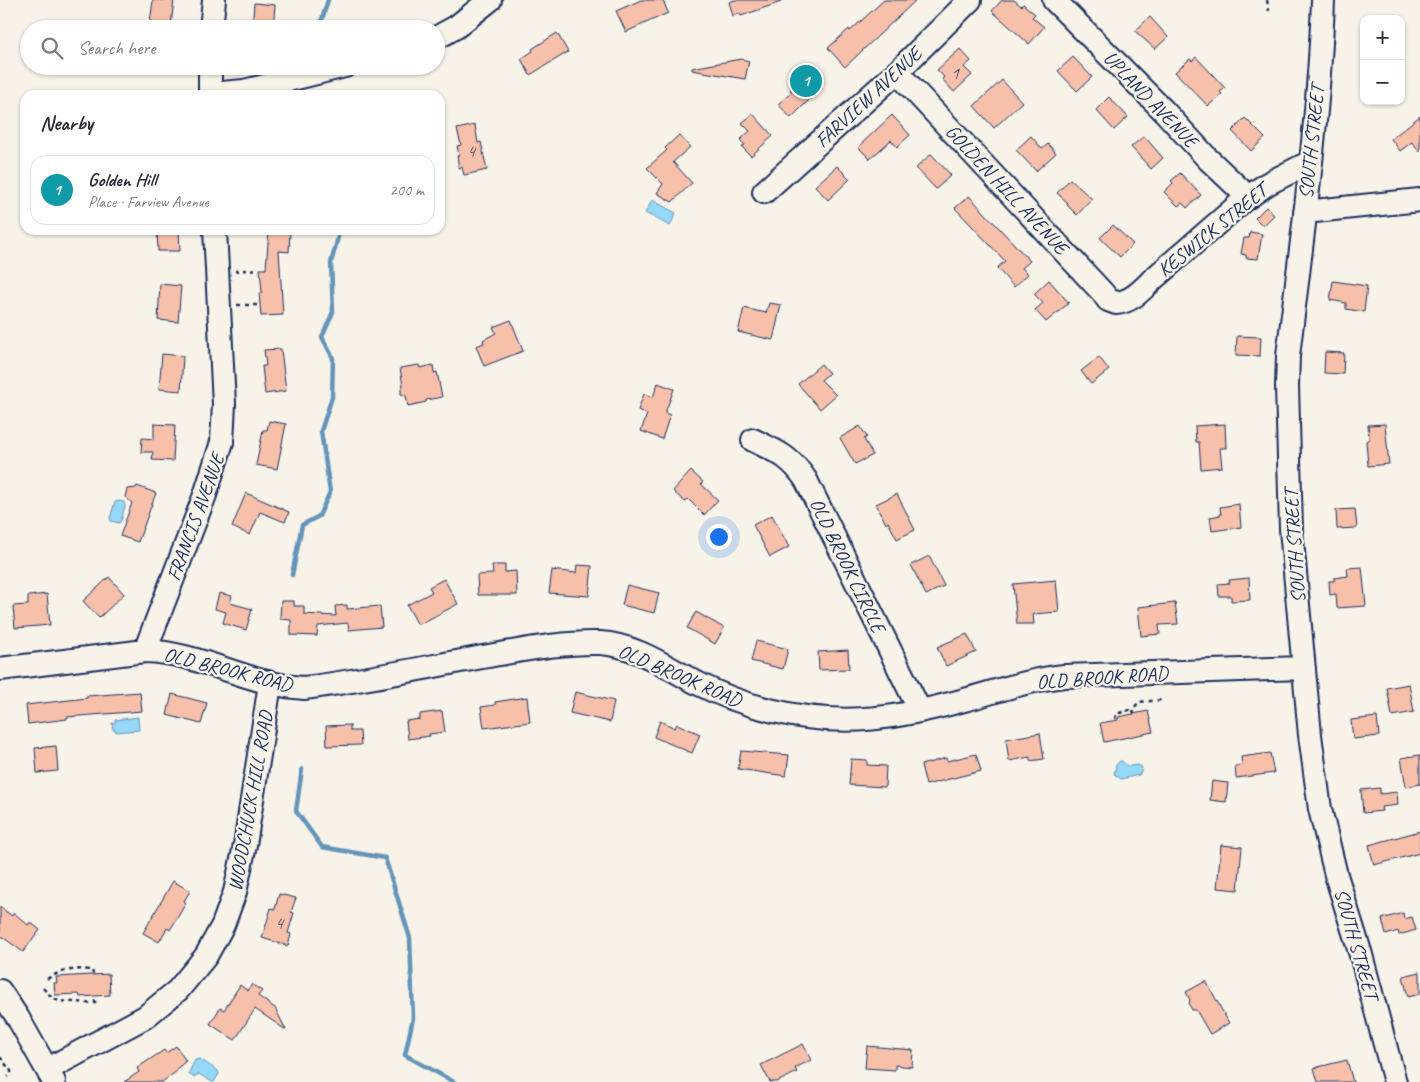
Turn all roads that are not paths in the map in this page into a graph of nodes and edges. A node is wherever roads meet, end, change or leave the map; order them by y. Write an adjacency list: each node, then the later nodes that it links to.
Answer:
1 (214, 0): 6 (street)
2 (490, 0): 7 (street)
3 (970, 0): 8 (street, FARVIEW AVENUE)
4 (1054, 0): 15 (street, UPLAND AVENUE)
5 (1323, 0): 13 (street, SOUTH STREET)
6 (212, 20)
7 (445, 33)
8 (897, 72): 14 (street, FARVIEW AVENUE); 19 (street, GOLDEN HILL AVENUE)
9 (210, 75): 11 (street)
10 (309, 75): 12 (street)
11 (210, 90)
12 (248, 90)
13 (1310, 162): 15 (street, KESWICK STREET); 17 (street, SOUTH STREET)
14 (764, 192)
15 (1248, 197): 19 (street, KESWICK STREET)
16 (1420, 200): 17 (street)
17 (1305, 212): 22 (street, SOUTH STREET)
18 (215, 235): 21 (street, FRANCIS AVENUE)
19 (1118, 303)
20 (753, 440): 25 (street, OLD BROOK CIRCLE)
21 (145, 650): 23 (street, OLD BROOK ROAD); 24 (street, OLD BROOK ROAD)
22 (1304, 668): 25 (street, OLD BROOK ROAD); 28 (street, SOUTH STREET)
23 (0, 669)
24 (270, 684): 25 (street, OLD BROOK ROAD); 27 (street, WOODCHUCK HILL ROAD)
25 (920, 711)
26 (0, 991): 27 (street)
27 (51, 1076)
28 (1395, 1082)

